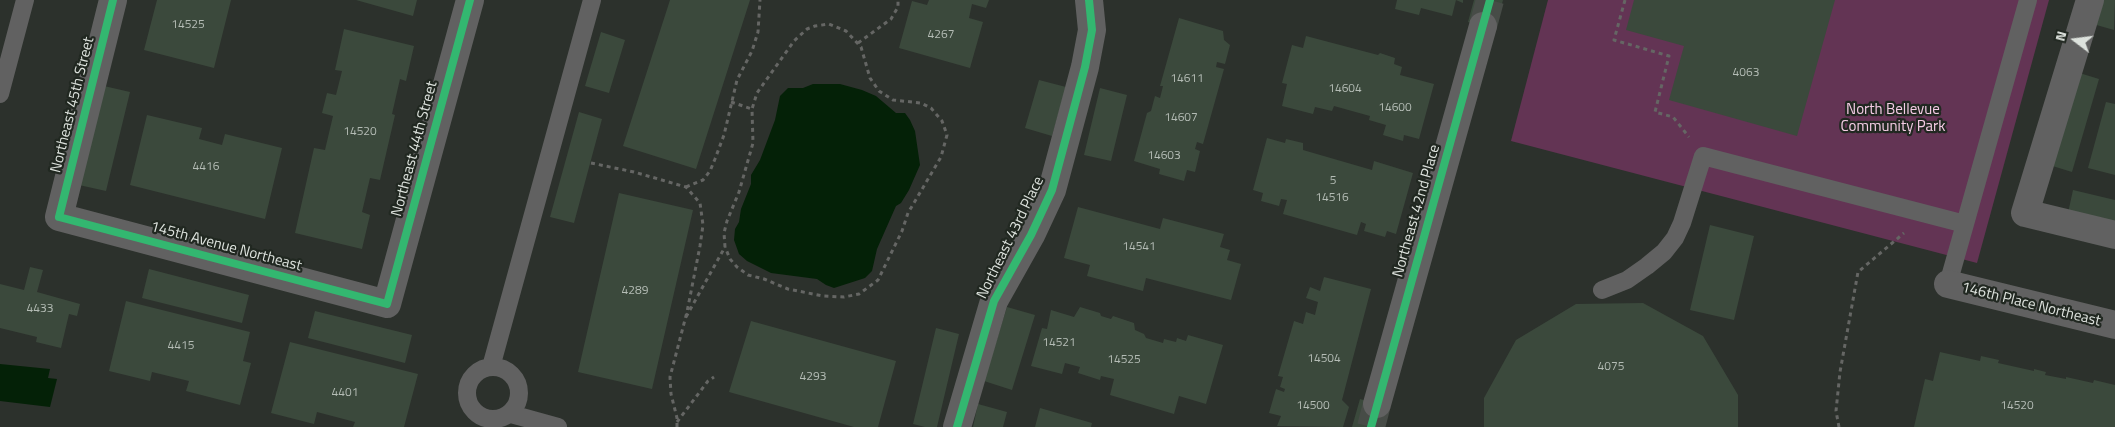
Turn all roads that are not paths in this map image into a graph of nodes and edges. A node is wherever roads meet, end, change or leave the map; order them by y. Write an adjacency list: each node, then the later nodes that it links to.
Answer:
1 (25, 0): 9 (lane)
2 (113, 0): 10 (street, Northeast 45th Street)
3 (470, 0): 15 (street, Northeast 44th Street)
4 (592, 0): 17 (lane)
5 (1089, 0): 22 (street, Northeast 43rd Place)
6 (2028, 0): 11 (lane)
7 (2090, 0): 12 (street)
8 (1483, 26): 18 (street, Northeast 42nd Place)
9 (0, 94)
10 (58, 217): 15 (street, 145th Avenue Northeast)
11 (1965, 224): 13 (lane); 14 (lane)
12 (2115, 236)
13 (1948, 284): 16 (street, 146th Place Northeast)
14 (1602, 290)
15 (387, 304)
16 (2115, 325)
17 (491, 367): 19 (lane); 20 (lane)
18 (1377, 404)
19 (510, 414): 20 (lane); 21 (lane)
20 (481, 422)
21 (558, 427)
22 (957, 427)

